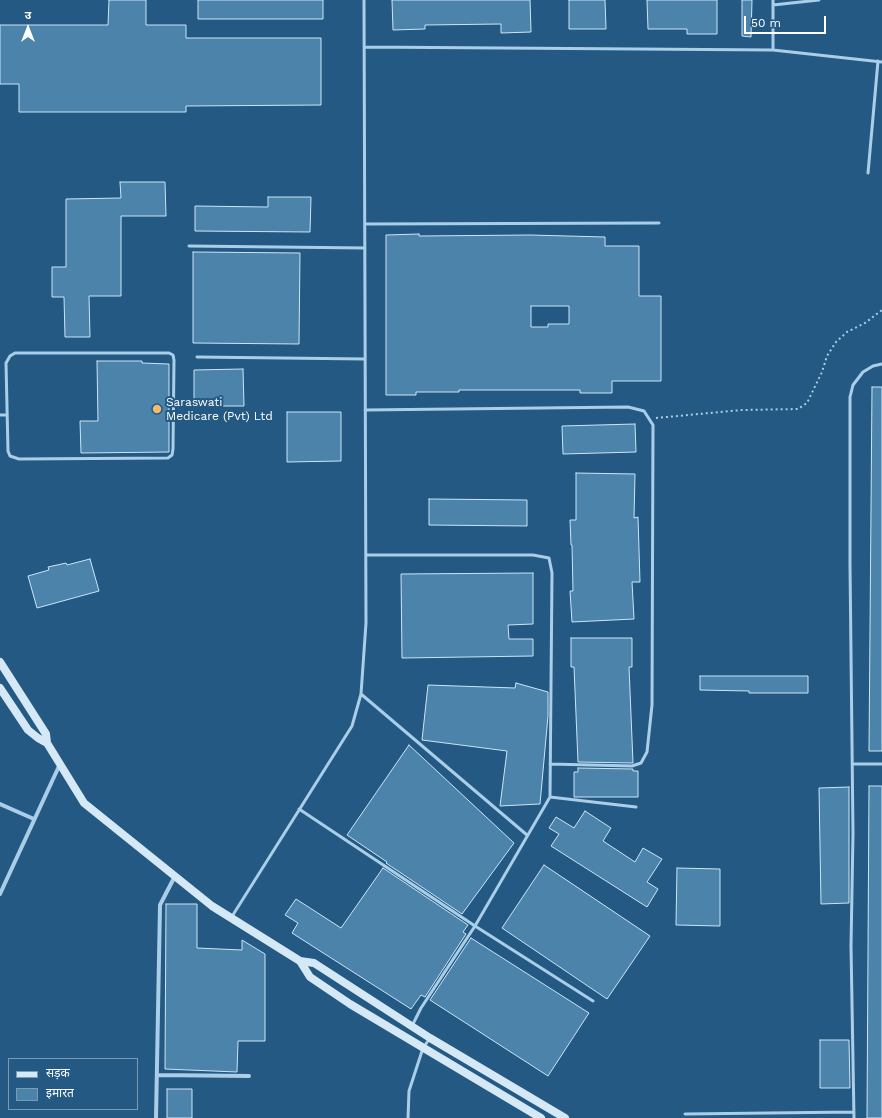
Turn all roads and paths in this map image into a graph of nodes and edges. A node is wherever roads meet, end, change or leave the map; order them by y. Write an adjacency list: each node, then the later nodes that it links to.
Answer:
1 (364, 0): 5 (lane)
2 (774, 0): 4 (lane)
3 (819, 0): 4 (lane)
4 (773, 5): 6 (lane)
5 (364, 47): 6 (lane); 11 (lane)
6 (773, 50): 7 (lane)
7 (878, 61): 8 (lane); 9 (lane)
8 (882, 62)
9 (868, 173)
10 (659, 223): 11 (lane)
11 (365, 224): 13 (lane)
12 (189, 246): 13 (lane)
13 (365, 248): 16 (lane)
14 (882, 310): 23 (path)
15 (197, 358): 16 (lane)
16 (365, 359): 20 (lane)
17 (882, 364): 31 (lane)
18 (0, 372): 19 (lane)
19 (6, 372): 22 (lane); 22 (lane)
20 (365, 410): 23 (lane); 24 (lane)
21 (0, 415): 22 (lane)
22 (7, 415)
23 (649, 418): 30 (lane)
24 (366, 555): 27 (lane); 30 (lane)
25 (0, 662): 28 (street)
26 (0, 688): 28 (street)
27 (361, 694): 36 (lane); 38 (lane)
28 (47, 743): 29 (street)
29 (60, 763): 37 (street); 39 (street)
30 (550, 764): 33 (lane)
31 (852, 764): 32 (lane); 50 (lane)
32 (882, 764)
33 (550, 797): 35 (lane); 38 (lane)
34 (0, 804): 37 (street)
35 (636, 807)
36 (299, 809): 41 (lane); 42 (lane)
37 (34, 819): 40 (street)
38 (527, 835): 42 (lane)
39 (175, 876): 41 (street); 48 (street)
40 (0, 894)
41 (231, 918): 43 (street)
42 (475, 926): 44 (lane); 45 (lane)
43 (300, 960): 45 (street); 47 (street)
44 (593, 1001)
45 (412, 1026): 46 (street)
46 (430, 1038): 47 (lane); 55 (street)
47 (423, 1048): 53 (lane); 54 (street)
48 (157, 1075): 49 (street); 52 (street)
49 (249, 1076)
50 (852, 1112): 51 (lane); 56 (lane)
51 (684, 1114)
52 (156, 1118)
53 (408, 1118)
54 (541, 1118)
55 (566, 1118)
56 (854, 1118)

